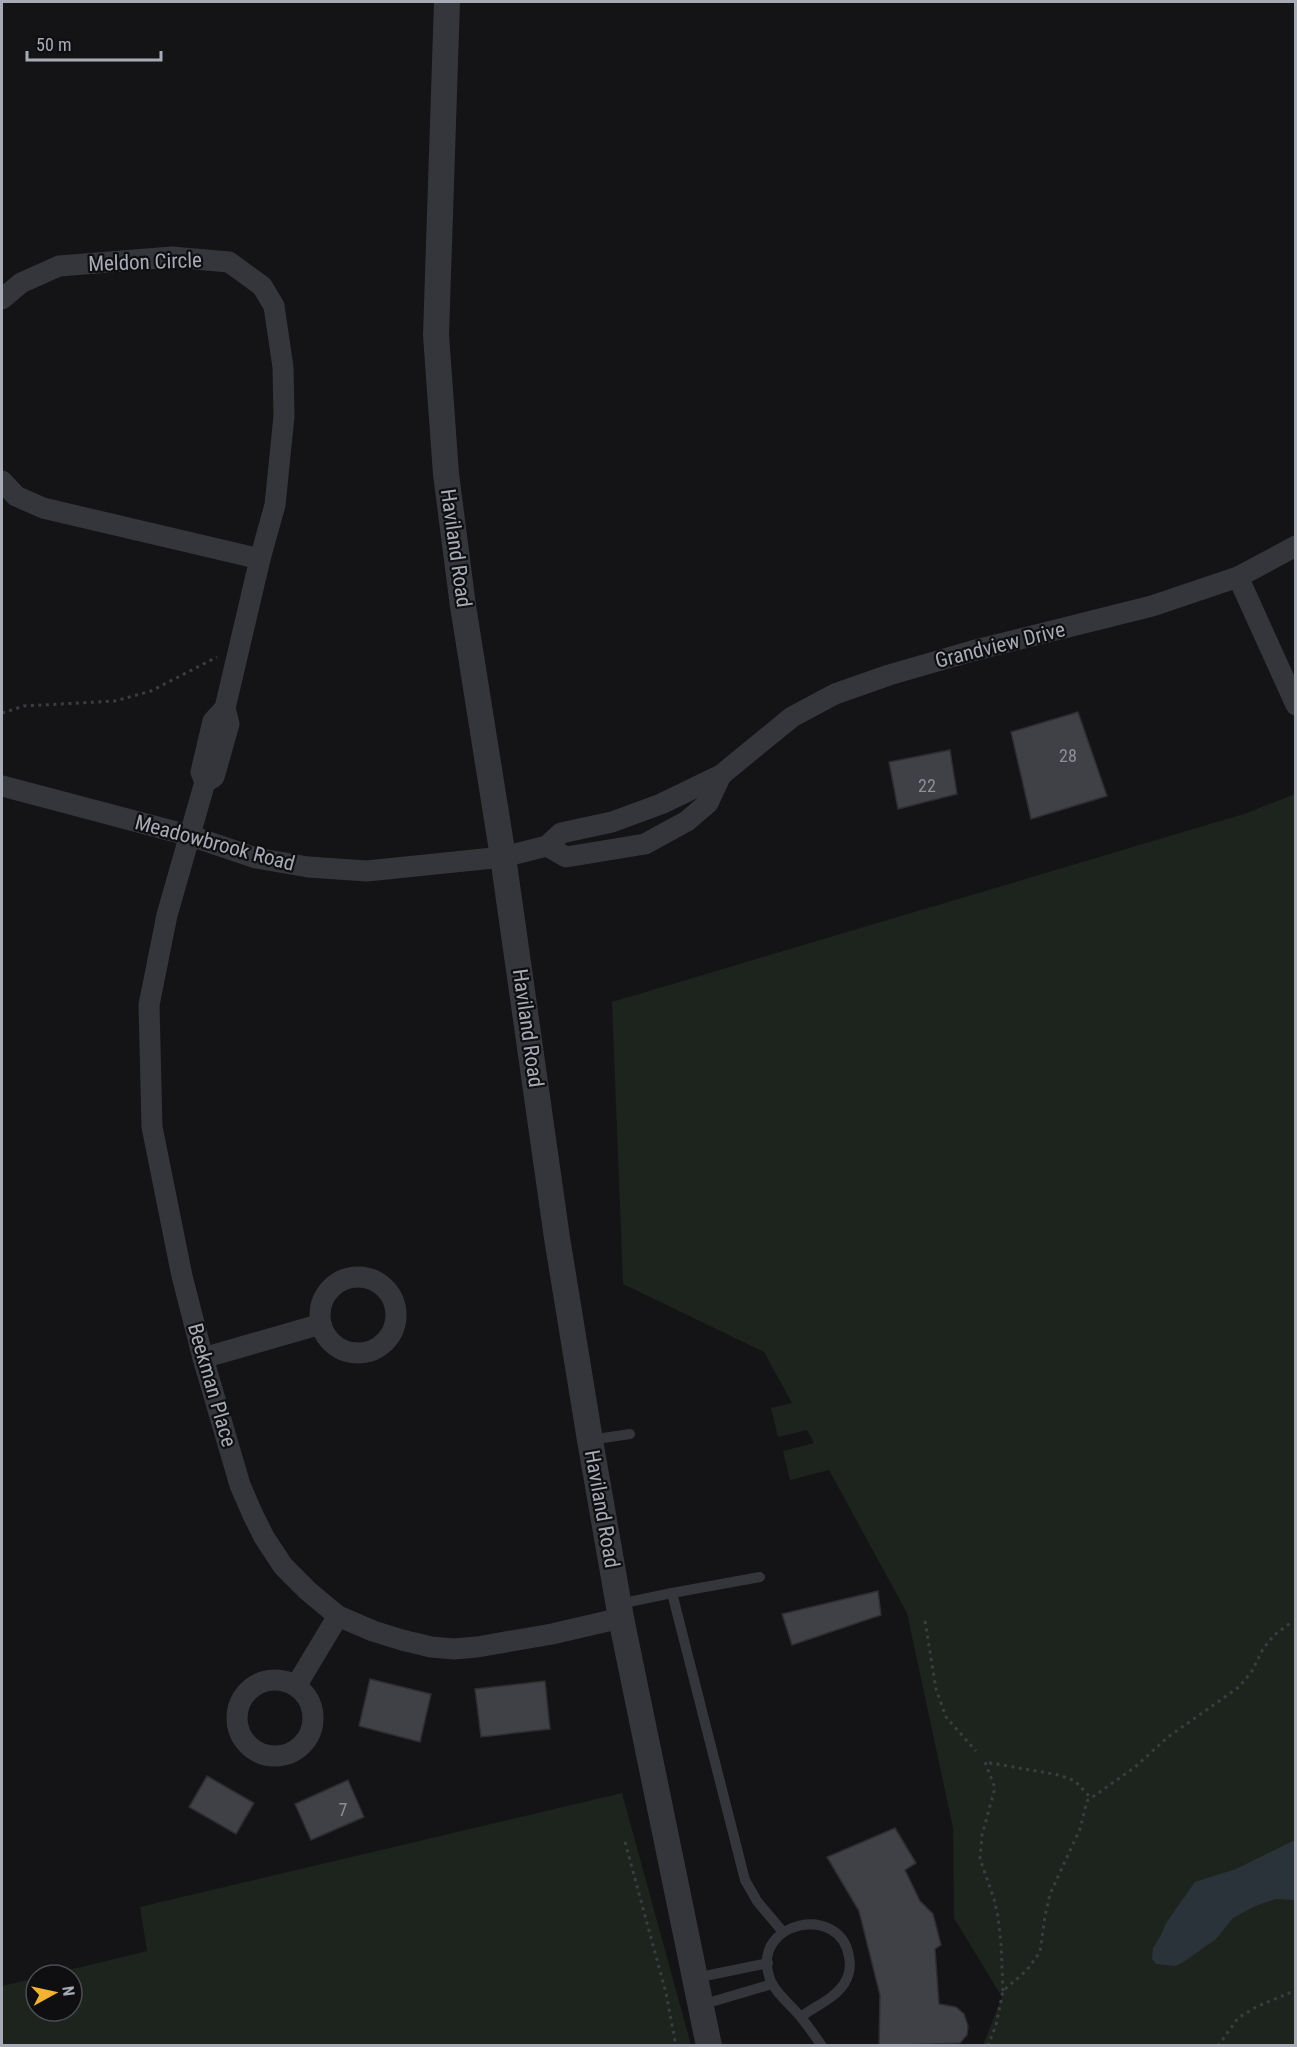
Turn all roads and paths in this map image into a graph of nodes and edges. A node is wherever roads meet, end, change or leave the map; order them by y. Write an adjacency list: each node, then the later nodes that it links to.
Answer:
1 (447, 2): 14 (street, Haviland Road)
2 (2, 299): 5 (street, Meldon Circle)
3 (2, 481): 5 (street)
4 (1296, 546): 6 (street, Grandview Drive)
5 (260, 559): 12 (street, Meldon Circle)
6 (1238, 578): 8 (street); 10 (street, Grandview Drive)
7 (220, 655): 9 (path)
8 (1296, 705)
9 (2, 713)
10 (721, 775): 13 (street, Grandview Drive); 13 (street, Grandview Drive)
11 (2, 786): 12 (street, Meadowbrook Road)
12 (191, 836): 14 (street, Meadowbrook Road); 16 (street, Beekman Place)
13 (547, 846): 14 (street, Meadowbrook Road)
14 (503, 856): 18 (street, Haviland Road)
15 (321, 1324): 16 (street)
16 (203, 1358): 22 (street, Beekman Place)
17 (630, 1434): 18 (lane)
18 (590, 1440): 21 (street, Haviland Road)
19 (760, 1577): 20 (lane)
20 (672, 1593): 21 (lane); 29 (lane)
21 (620, 1611): 22 (street, Beekman Place); 31 (street, Haviland Road)
22 (338, 1616): 25 (street)
23 (925, 1621): 26 (path)
24 (1292, 1622): 27 (path)
25 (296, 1686)
26 (976, 1751)
27 (1091, 1798): 34 (path); 34 (path)
28 (625, 1842): 39 (path)
29 (783, 1932): 30 (lane); 36 (lane)
30 (768, 1963): 31 (lane); 32 (lane)
31 (694, 1978): 35 (street, Haviland Road)
32 (772, 1983): 35 (lane); 36 (lane)
33 (1296, 1990): 43 (path)
34 (1003, 1991): 42 (path)
35 (700, 2005): 40 (street, Haviland Road)
36 (801, 2017): 41 (lane)
37 (87, 2046): 38 (path)
38 (97, 2046)
39 (676, 2046)
40 (709, 2046)
41 (822, 2046)
42 (988, 2046)
43 (1218, 2046)

